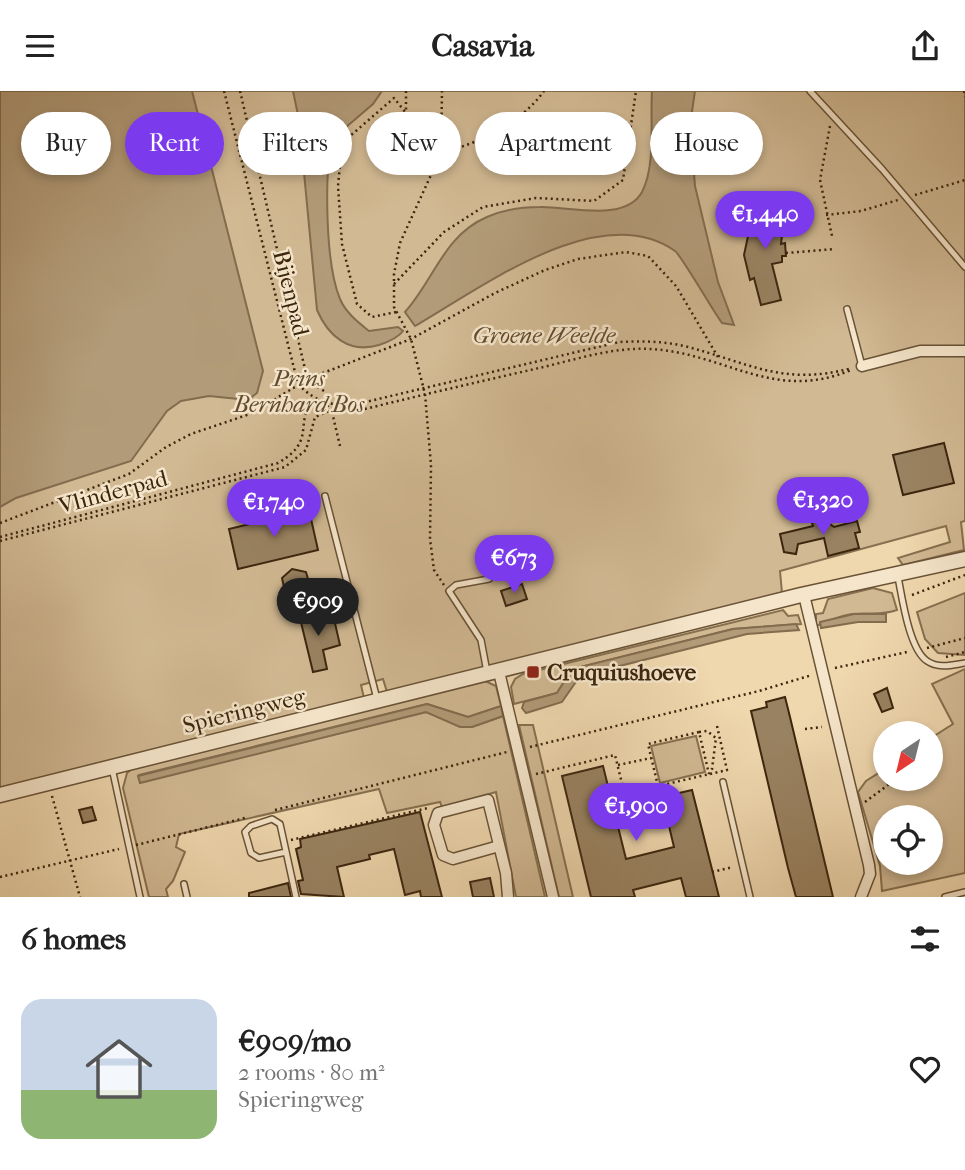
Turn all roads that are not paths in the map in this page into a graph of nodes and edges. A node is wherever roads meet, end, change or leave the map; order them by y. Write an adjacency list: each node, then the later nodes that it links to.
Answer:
1 (810, 91): 2 (lane)
2 (965, 267)
3 (847, 309): 5 (lane)
4 (965, 351): 5 (street)
5 (862, 366)
6 (325, 496): 13 (lane)
7 (965, 559): 8 (street, Spieringweg)
8 (897, 574): 10 (street, Spieringweg); 11 (lane)
9 (489, 579): 12 (lane)
10 (804, 595): 12 (street, Spieringweg); 27 (street)
11 (965, 663)
12 (493, 674): 13 (street, Spieringweg); 25 (street)
13 (377, 702): 14 (street, Spieringweg)
14 (112, 768): 16 (street, Spieringweg); 21 (lane)
15 (723, 782): 26 (lane)
16 (0, 795)
17 (499, 846): 17 (street); 24 (street)
18 (286, 852): 18 (lane); 23 (lane)
19 (184, 884): 22 (lane)
20 (965, 892): 28 (lane)
21 (140, 897)
22 (187, 897)
23 (296, 897)
24 (508, 897)
25 (553, 897)
26 (750, 897)
27 (861, 897)
28 (946, 897)

